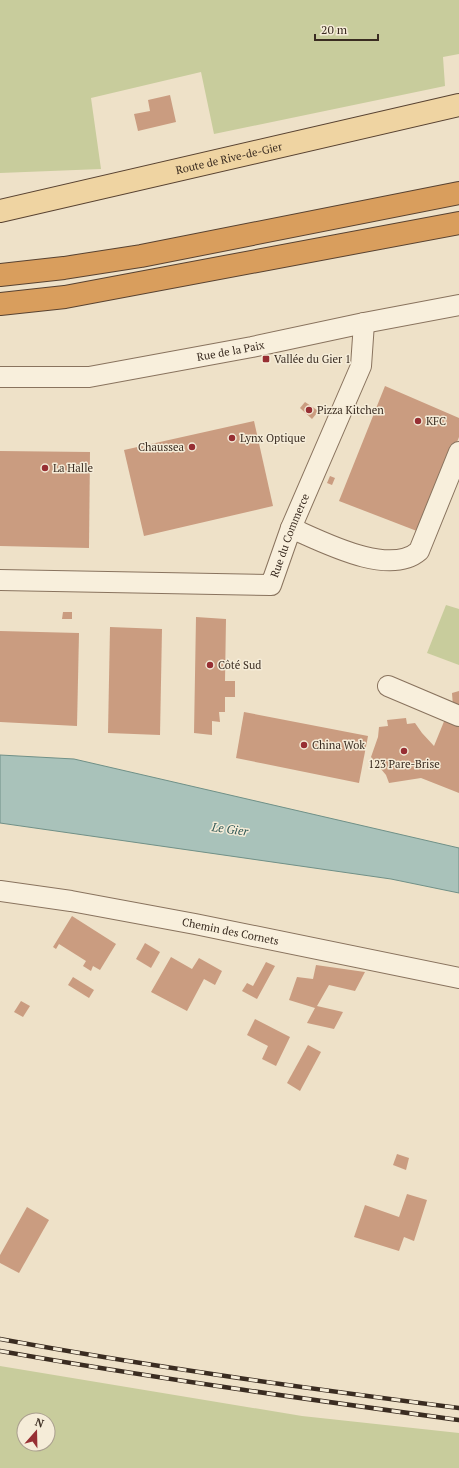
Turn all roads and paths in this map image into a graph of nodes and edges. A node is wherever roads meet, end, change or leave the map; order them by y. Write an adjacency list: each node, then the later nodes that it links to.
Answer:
1 (459, 105): 3 (main road, Route de Rive-de-Gier)
2 (459, 193): 5 (highway)
3 (0, 211)
4 (459, 223): 6 (highway)
5 (0, 275)
6 (0, 304)
7 (459, 305): 8 (street, Rue de la Paix)
8 (364, 323): 9 (street, Rue de la Paix); 11 (street, Rue du Commerce)
9 (0, 377)
10 (459, 452): 11 (street)
11 (291, 528): 12 (street, Rue du Commerce)
12 (0, 580)
13 (388, 686): 14 (street)
14 (459, 716)
15 (0, 891): 16 (street, Chemin des Cornets)
16 (459, 978)

